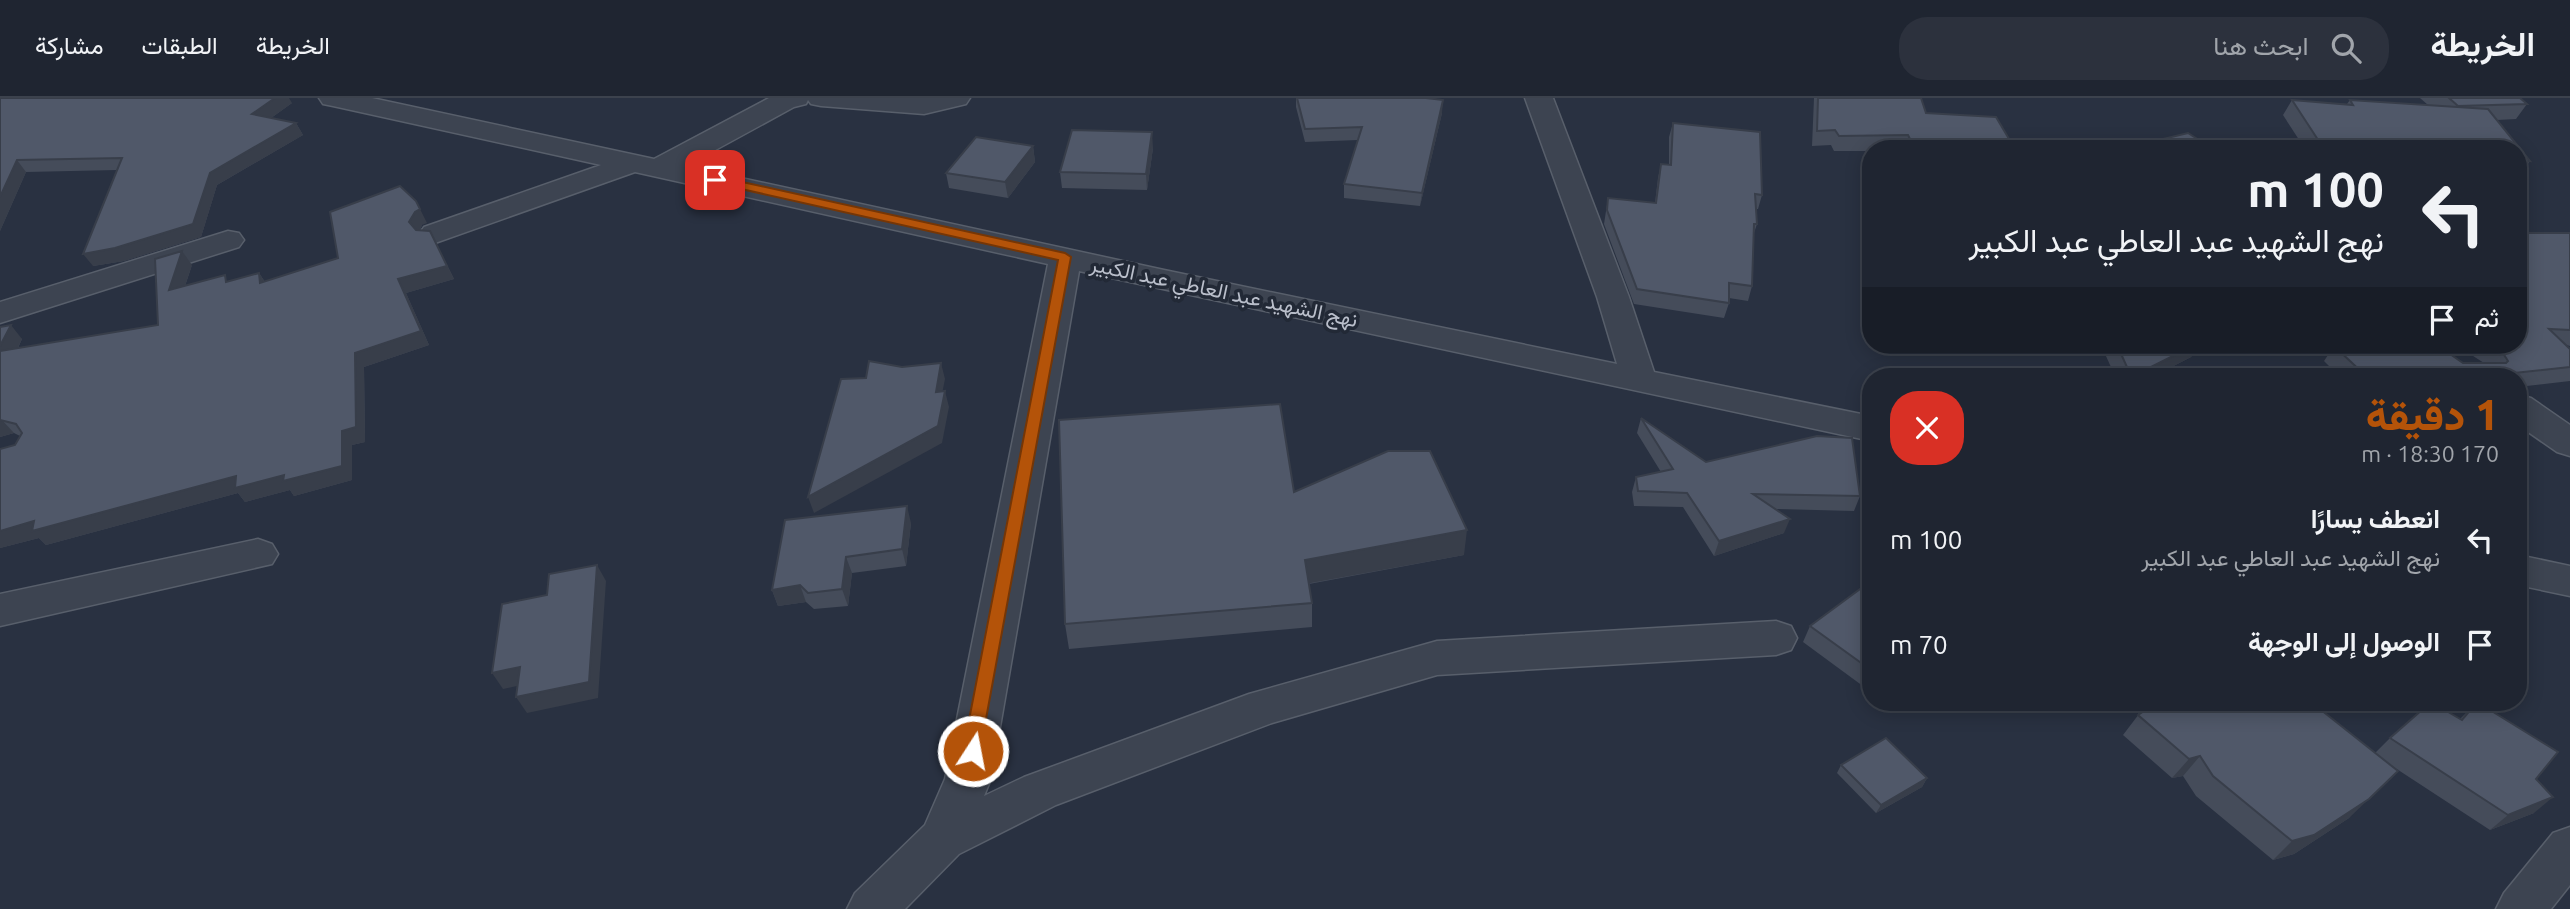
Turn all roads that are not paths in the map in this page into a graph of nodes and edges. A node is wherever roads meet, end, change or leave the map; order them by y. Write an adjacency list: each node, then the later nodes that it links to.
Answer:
1 (332, 98): 6 (street, نهج الشهيد عبد العاطي عبد الكبير)
2 (796, 98): 6 (street)
3 (821, 98): 4 (street)
4 (956, 98)
5 (1539, 98): 11 (street)
6 (648, 165): 7 (street); 9 (street, نهج الشهيد عبد العاطي عبد الكبير)
7 (435, 234)
8 (228, 240): 10 (street)
9 (1065, 257): 11 (street, نهج الشهيد عبد العاطي عبد الكبير); 20 (street)
10 (0, 313)
11 (1639, 378): 13 (street, نهج الشهيد عبد العاطي عبد الكبير)
12 (2527, 413): 14 (street)
13 (1862, 427)
14 (2570, 443)
15 (258, 554): 18 (street)
16 (2527, 572): 17 (street)
17 (2570, 581)
18 (0, 610)
19 (1776, 638): 20 (street)
20 (942, 838): 22 (street)
21 (2570, 848): 23 (street)
22 (872, 909)
23 (2521, 909)

